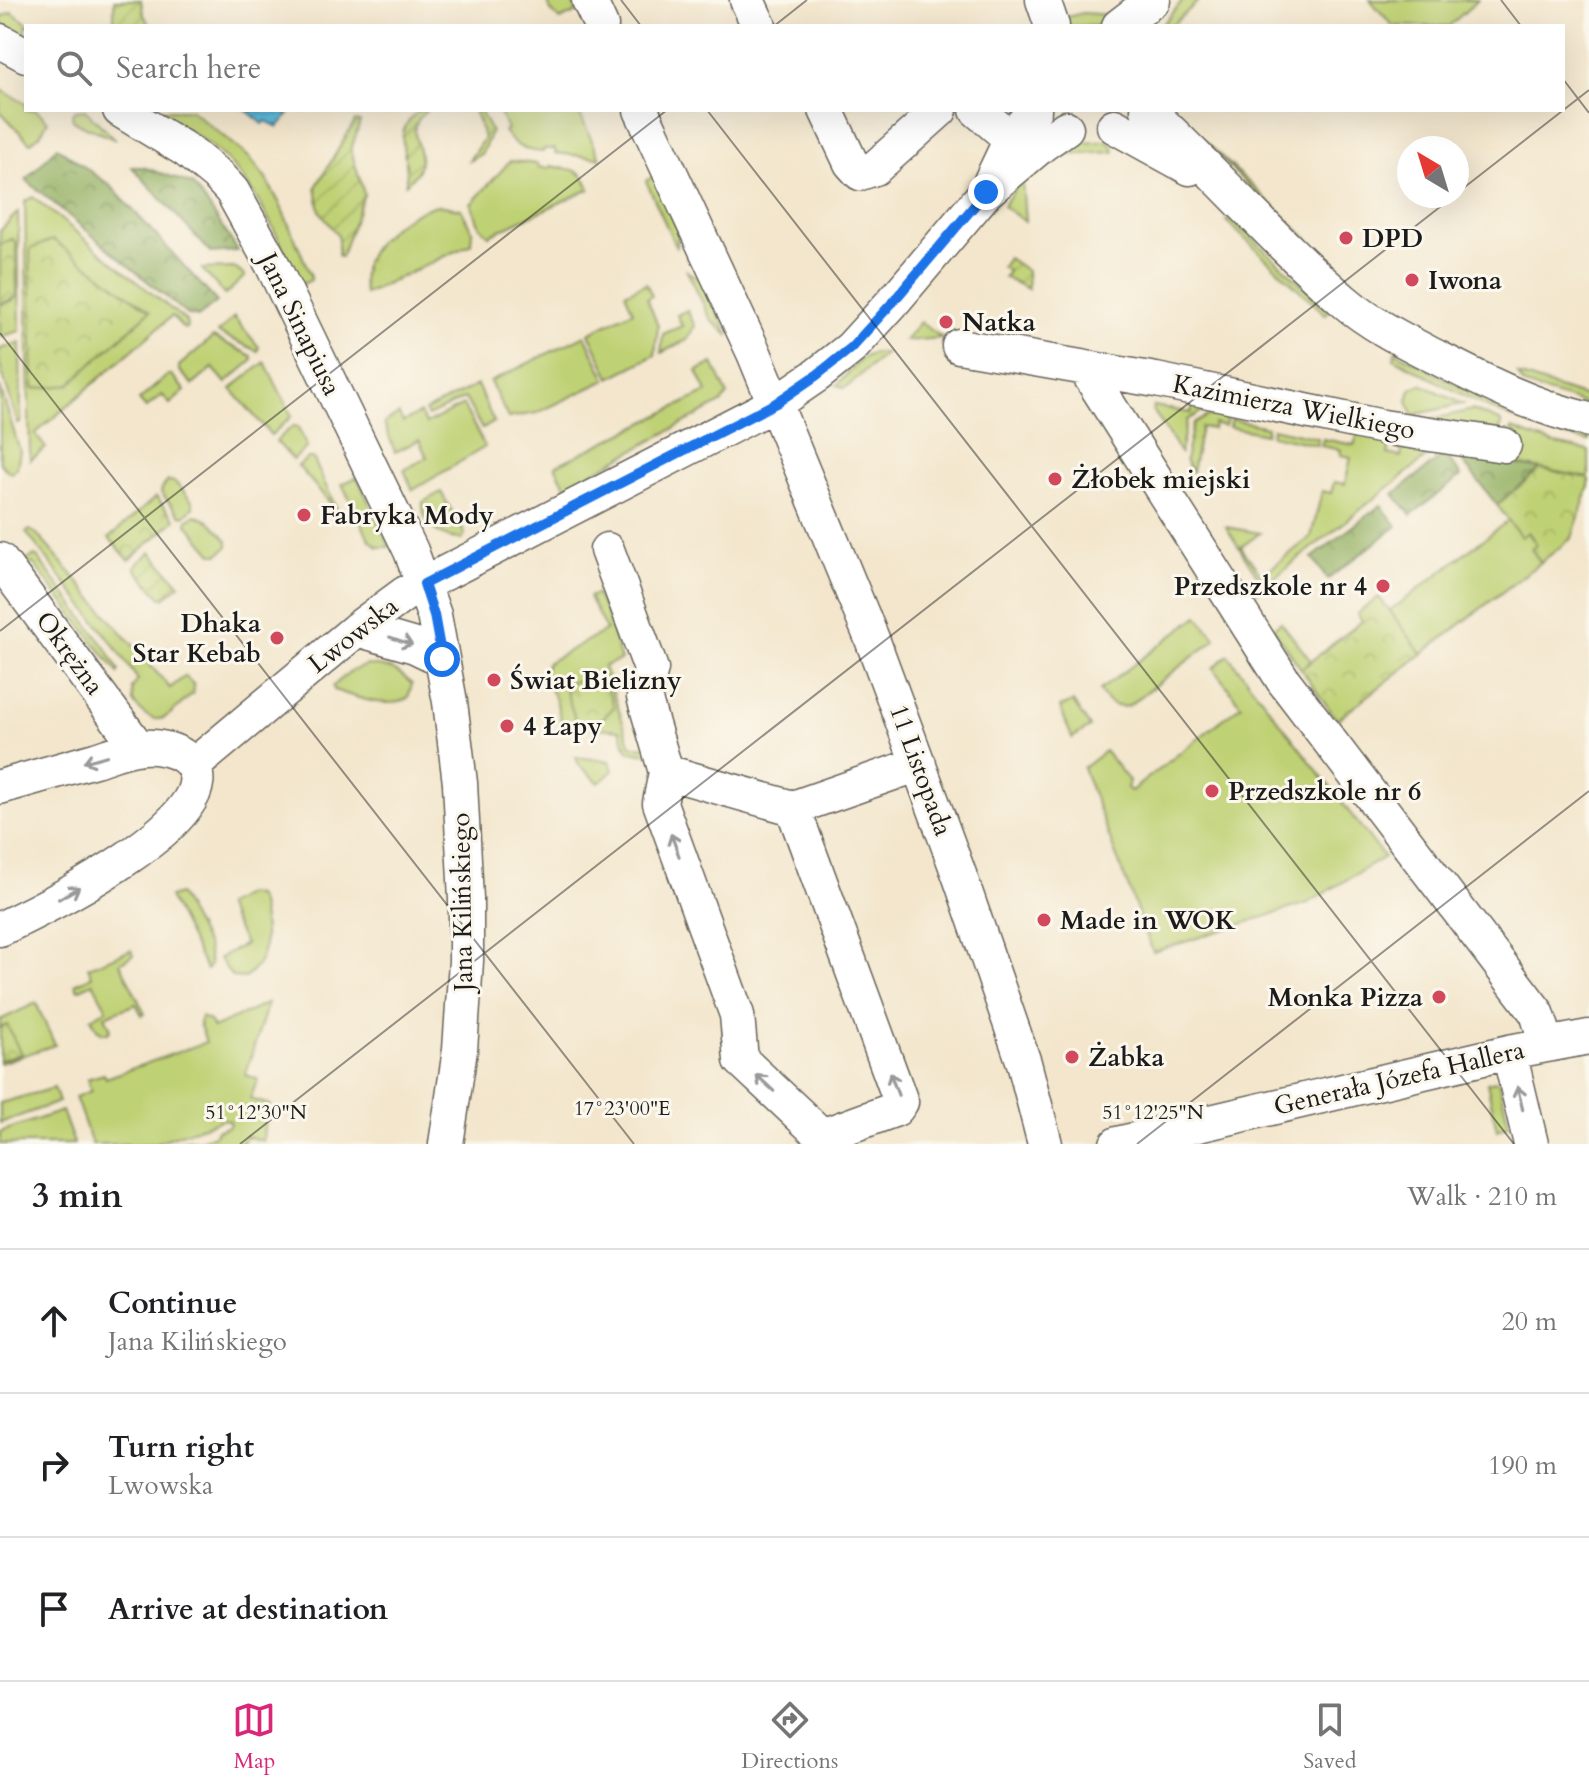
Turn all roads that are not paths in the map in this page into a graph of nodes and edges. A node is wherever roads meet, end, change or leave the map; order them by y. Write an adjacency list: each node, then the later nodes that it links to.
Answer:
1 (589, 0): 5 (street)
2 (747, 0): 6 (street)
3 (1153, 0): 7 (street)
4 (1170, 0): 8 (street)
5 (600, 24)
6 (758, 24)
7 (1122, 24)
8 (1152, 24)
9 (0, 41): 10 (street)
10 (24, 54)
11 (123, 112): 30 (street, Jana Sinapiusa)
12 (642, 112): 25 (street, 11 Listopada)
13 (827, 112): 14 (street)
14 (938, 112)
15 (979, 112): 20 (street)
16 (1032, 112): 20 (street, Lwowska)
17 (1150, 112): 21 (street)
18 (1121, 118): 19 (street); 21 (street)
19 (1057, 119): 22 (street, Lwowska)
20 (1011, 139): 22 (street, Lwowska)
21 (1224, 187): 26 (street)
22 (986, 192): 25 (street, Lwowska)
23 (959, 346): 24 (street, Kazimierza Wielkiego)
24 (1085, 368): 27 (street, Kazimierza Wielkiego); 41 (street)
25 (776, 403): 30 (street, Lwowska); 34 (street, 11 Listopada)
26 (1589, 420)
27 (1504, 445)
28 (607, 550): 36 (street)
29 (0, 560): 33 (street, Okrężna)
30 (424, 584): 31 (street, Lwowska); 32 (street, Jana Kilińskiego)
31 (357, 629): 32 (street, one-way to 32); 35 (street, Lwowska)
32 (442, 659): 44 (street, Jana Kilińskiego)
33 (138, 747): 35 (street); 37 (street, one-way to 37)
34 (919, 764): 38 (street); 45 (street, 11 Listopada)
35 (193, 766): 39 (street, one-way to 35)
36 (666, 772): 38 (street); 43 (street, one-way to 36)
37 (0, 787)
38 (793, 808): 43 (street, one-way to 38)
39 (0, 929)
40 (1589, 1037): 41 (street, Generała Józefa Hallera)
41 (1547, 1044): 42 (street, Generała Józefa Hallera)
42 (1509, 1052): 46 (street, Generała Józefa Hallera); 47 (street, one-way to 42)
43 (823, 1140)
44 (446, 1144)
45 (1045, 1144)
46 (1117, 1144)
47 (1531, 1144)

